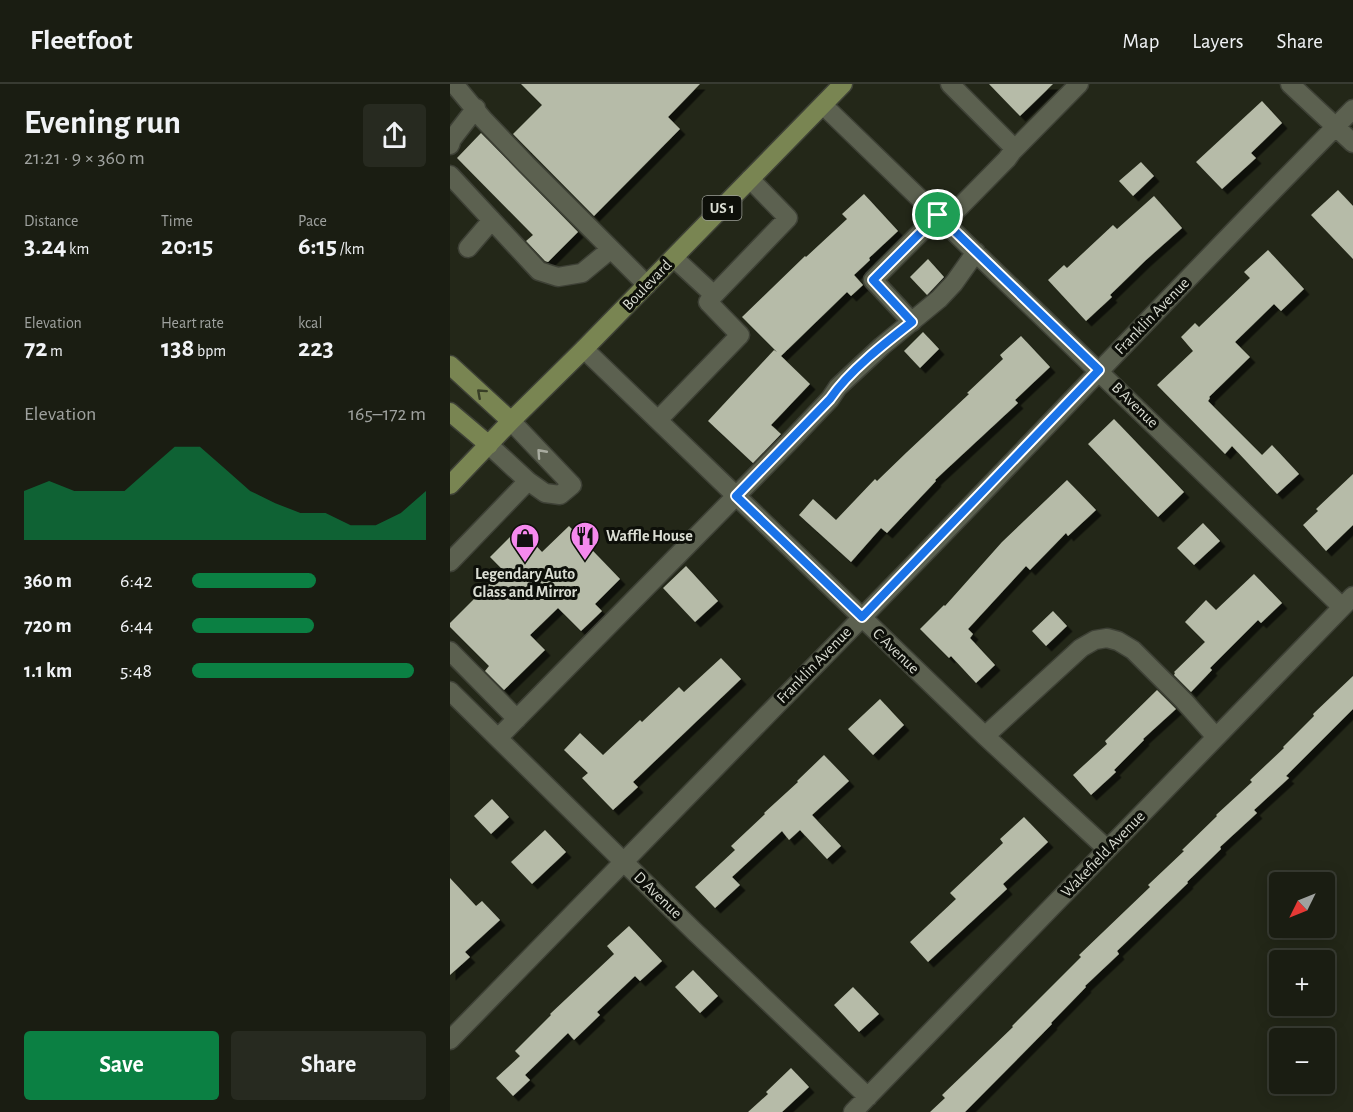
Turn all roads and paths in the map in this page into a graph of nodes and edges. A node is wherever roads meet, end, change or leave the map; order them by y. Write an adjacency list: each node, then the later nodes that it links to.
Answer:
1 (454, 84): 7 (street)
2 (843, 84): 6 (main road, Boulevard / US 1)
3 (1079, 84): 12 (street)
4 (1290, 84): 9 (street)
5 (954, 85): 12 (street)
6 (823, 105): 14 (main road, Boulevard / US 1); 15 (street, B Avenue)
7 (476, 108): 11 (street); 18 (street)
8 (1353, 109): 9 (street, Franklin Avenue)
9 (1336, 126): 10 (street); 26 (street, Franklin Avenue)
10 (1353, 143)
11 (450, 145)
12 (1012, 152): 15 (street)
13 (450, 176): 16 (street)
14 (750, 179): 20 (main road, Boulevard / US 1); 22 (street)
15 (942, 219): 19 (street, B Avenue); 23 (street)
16 (492, 220): 17 (street); 18 (street)
17 (468, 248)
18 (611, 249): 21 (street)
19 (976, 252): 23 (street); 26 (street, B Avenue)
20 (674, 258): 21 (main road, Boulevard / US 1); 22 (street)
21 (647, 285): 24 (main road, Boulevard / US 1)
22 (714, 295): 28 (street)
23 (912, 322): 33 (street)
24 (584, 349): 28 (street, C Avenue); 29 (main road, Boulevard / US 1)
25 (450, 365): 29 (main road, one-way to 25)
26 (1099, 370): 35 (street, B Avenue); 36 (street, Franklin Avenue)
27 (450, 412): 30 (main road)
28 (658, 420): 33 (street, C Avenue)
29 (511, 421): 30 (main road, Boulevard / US 1); 31 (street, one-way to 29)
30 (489, 445): 31 (street); 32 (main road, Boulevard / US 1)
31 (528, 481): 34 (street)
32 (450, 485)
33 (736, 496): 36 (street, C Avenue); 39 (street)
34 (450, 562)
35 (1348, 602): 41 (street, Wakefield Avenue)
36 (862, 617): 40 (street, C Avenue); 44 (street, Franklin Avenue)
37 (453, 661): 39 (street)
38 (450, 692): 42 (street, D Avenue)
39 (517, 719): 42 (street)
40 (985, 736): 41 (street); 43 (street, C Avenue)
41 (1216, 736): 43 (street, Wakefield Avenue)
42 (498, 738): 44 (street, D Avenue)
43 (1107, 849): 46 (street, Wakefield Avenue)
44 (623, 861): 45 (street, Franklin Avenue); 46 (street, D Avenue)
45 (450, 1040)
46 (868, 1097): 47 (street, Wakefield Avenue)
47 (853, 1112)

